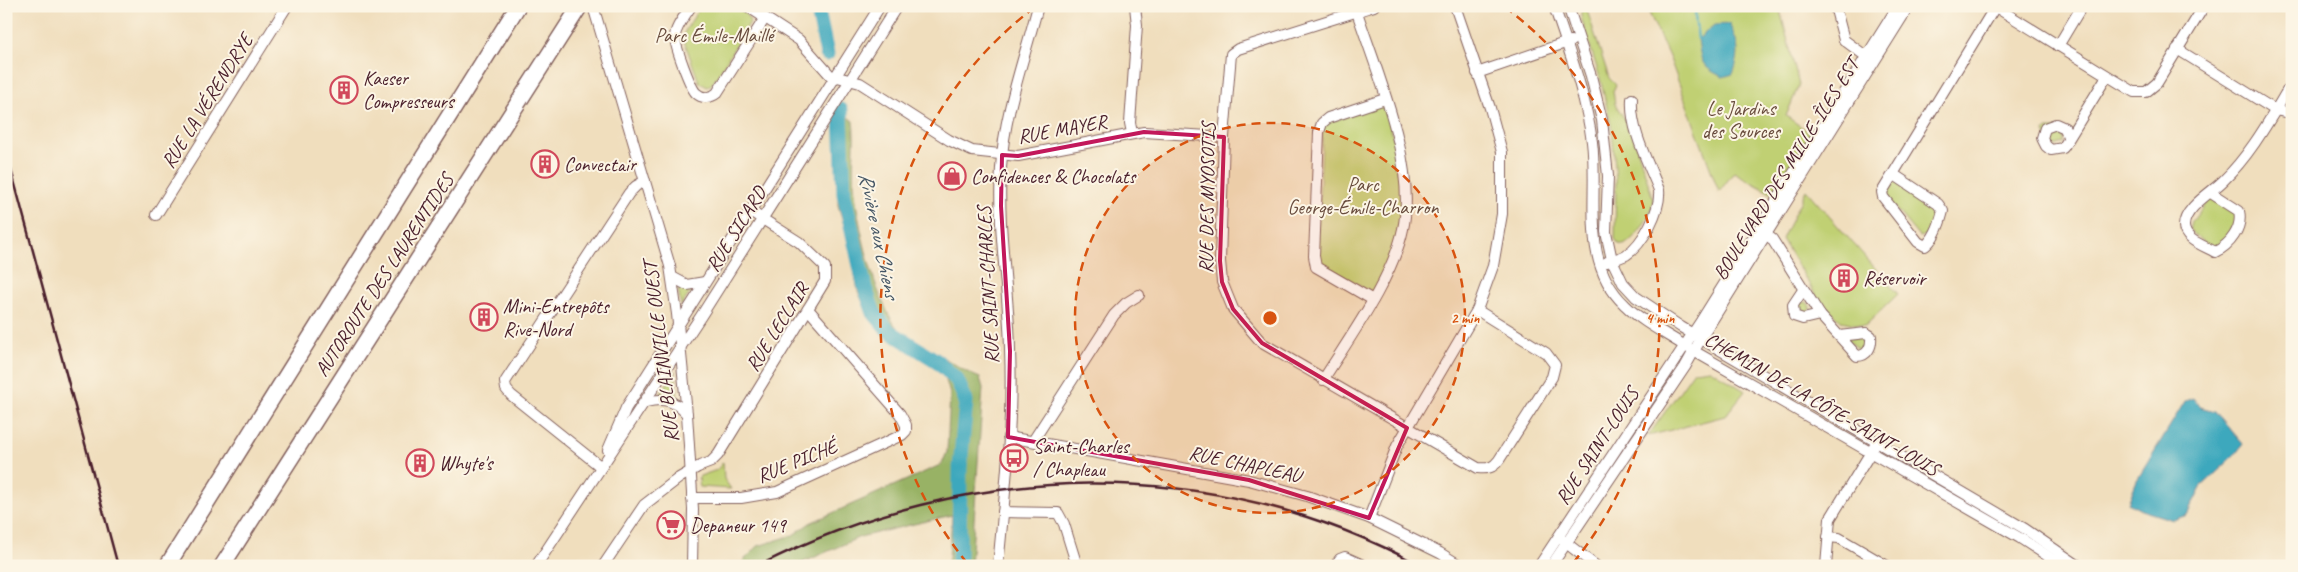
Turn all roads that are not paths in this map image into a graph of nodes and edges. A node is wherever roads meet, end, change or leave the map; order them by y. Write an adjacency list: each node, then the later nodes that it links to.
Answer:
1 (287, 6): 44 (street, RUE LA VÉRENDRYE)
2 (518, 6): 77 (highway, AUTOROUTE DES LAURENTIDES)
3 (691, 6): 21 (street)
4 (747, 6): 21 (street)
5 (880, 6): 29 (street, RUE SICARD)
6 (897, 6): 30 (street, RUE SICARD)
7 (1038, 6): 39 (street, RUE SAINT-CHARLES)
8 (1135, 6): 36 (street)
9 (1374, 6): 20 (street, RUE DES MYOSOTIS)
10 (1455, 6): 27 (street)
11 (1554, 6): 23 (street, CHEMIN DE LA CÔTE-SAINT-LOUIS)
12 (1834, 6): 26 (street)
13 (1898, 6): 26 (street, BOULEVARD DES MILLE-ÎLES EST)
14 (1909, 6): 26 (street, BOULEVARD DES MILLE-ÎLES EST)
15 (1994, 6): 24 (street); 40 (street)
16 (2082, 6): 24 (street)
17 (2204, 6): 25 (street)
18 (589, 7): 41 (street, RUE BLAINVILLE OUEST); 78 (highway, AUTOROUTE DES LAURENTIDES)
19 (1570, 7): 22 (street, CHEMIN DE LA CÔTE-SAINT-LOUIS)
20 (1357, 12): 32 (street); 37 (street, RUE DES MYOSOTIS)
21 (765, 18): 29 (street)
22 (1579, 39): 23 (street); 47 (street, CHEMIN DE LA CÔTE-SAINT-LOUIS)
23 (1566, 42): 27 (street); 48 (street, CHEMIN DE LA CÔTE-SAINT-LOUIS)
24 (2058, 46): 28 (street)
25 (2178, 50): 28 (street); 34 (street)
26 (1870, 59): 46 (street, BOULEVARD DES MILLE-ÎLES EST)
27 (1477, 72): 55 (street)
28 (2107, 76): 38 (street)
29 (836, 77): 30 (street, RUE MAYER); 43 (street, RUE SICARD)
30 (852, 80): 39 (street, RUE MAYER); 45 (street, RUE SICARD)
31 (2292, 83): 34 (street)
32 (1386, 99): 53 (street); 53 (street)
33 (1632, 99): 47 (street)
34 (2275, 110): 35 (street); 42 (street)
35 (2292, 113)
36 (1132, 133): 37 (street, RUE MAYER); 39 (street, RUE MAYER)
37 (1224, 137): 62 (street, RUE DES MYOSOTIS)
38 (2068, 137)
39 (1002, 155): 66 (street, RUE SAINT-CHARLES)
40 (1893, 174): 40 (street)
41 (645, 181): 49 (street, RUE BLAINVILLE OUEST); 69 (street)
42 (2211, 193): 42 (street)
43 (750, 211): 45 (street, RUE LECLAIR); 50 (street, RUE SICARD)
44 (156, 215)
45 (763, 219): 54 (street, RUE LECLAIR); 60 (street, RUE SICARD)
46 (1762, 232): 51 (street); 59 (street, BOULEVARD DES MILLE-ÎLES EST)
47 (1612, 260): 48 (street); 59 (street, CHEMIN DE LA CÔTE-SAINT-LOUIS)
48 (1599, 264): 61 (street, CHEMIN DE LA CÔTE-SAINT-LOUIS)
49 (672, 277): 50 (street); 57 (street, RUE BLAINVILLE OUEST)
50 (705, 282): 57 (street, RUE SICARD)
51 (1803, 290): 56 (street); 56 (street)
52 (1139, 295): 67 (street)
53 (1373, 300): 62 (street)
54 (808, 309): 70 (street, RUE LECLAIR); 71 (street, RUE PICHÉ)
55 (1477, 310): 65 (street); 65 (street, RUE DES MYOSOTIS)
56 (1820, 315): 58 (street)
57 (678, 326): 60 (street, RUE BLAINVILLE OUEST); 69 (street, RUE SICARD)
58 (1839, 336)
59 (1697, 337): 61 (street, BOULEVARD DES MILLE-ÎLES EST); 68 (street, CHEMIN DE LA CÔTE-SAINT-LOUIS)
60 (681, 346): 63 (street, RUE SICARD); 64 (street, RUE BLAINVILLE OUEST)
61 (1690, 348): 68 (street, CHEMIN DE LA CÔTE-SAINT-LOUIS); 75 (street, RUE SAINT-LOUIS)
62 (1323, 380): 65 (street, RUE DES MYOSOTIS)
63 (645, 402): 64 (street); 69 (street, RUE SICARD)
64 (687, 414): 70 (street, RUE BLAINVILLE OUEST)
65 (1407, 428): 73 (street)
66 (1008, 437): 67 (street, RUE CHAPLEAU); 72 (street, RUE SAINT-CHARLES)
67 (1033, 441): 73 (street, RUE CHAPLEAU)
68 (1874, 447): 74 (street); 76 (street, CHEMIN DE LA CÔTE-SAINT-LOUIS)
69 (600, 467): 79 (street, RUE SICARD)
70 (691, 471): 71 (street, RUE BLAINVILLE OUEST); 80 (street, RUE LECLAIR)
71 (692, 498): 81 (street, RUE BLAINVILLE OUEST)
72 (1003, 512): 82 (street, RUE SAINT-CHARLES); 83 (street)
73 (1369, 518): 86 (street, RUE CHAPLEAU)
74 (1828, 537): 90 (street); 91 (street)
75 (1562, 540): 87 (street, RUE SAINT-LOUIS); 88 (street, RUE SAINT-LOUIS); 89 (street)
76 (2044, 547): 92 (street); 93 (street)
77 (167, 565)
78 (222, 566)
79 (536, 566)
80 (602, 566)
81 (692, 566)
82 (998, 566)
83 (1077, 566)
84 (1335, 566): 85 (street)
85 (1365, 566)
86 (1462, 566)
87 (1539, 566)
88 (1551, 566)
89 (1596, 566)
90 (1826, 566)
91 (1887, 566)
92 (2062, 566)
93 (2079, 566)

